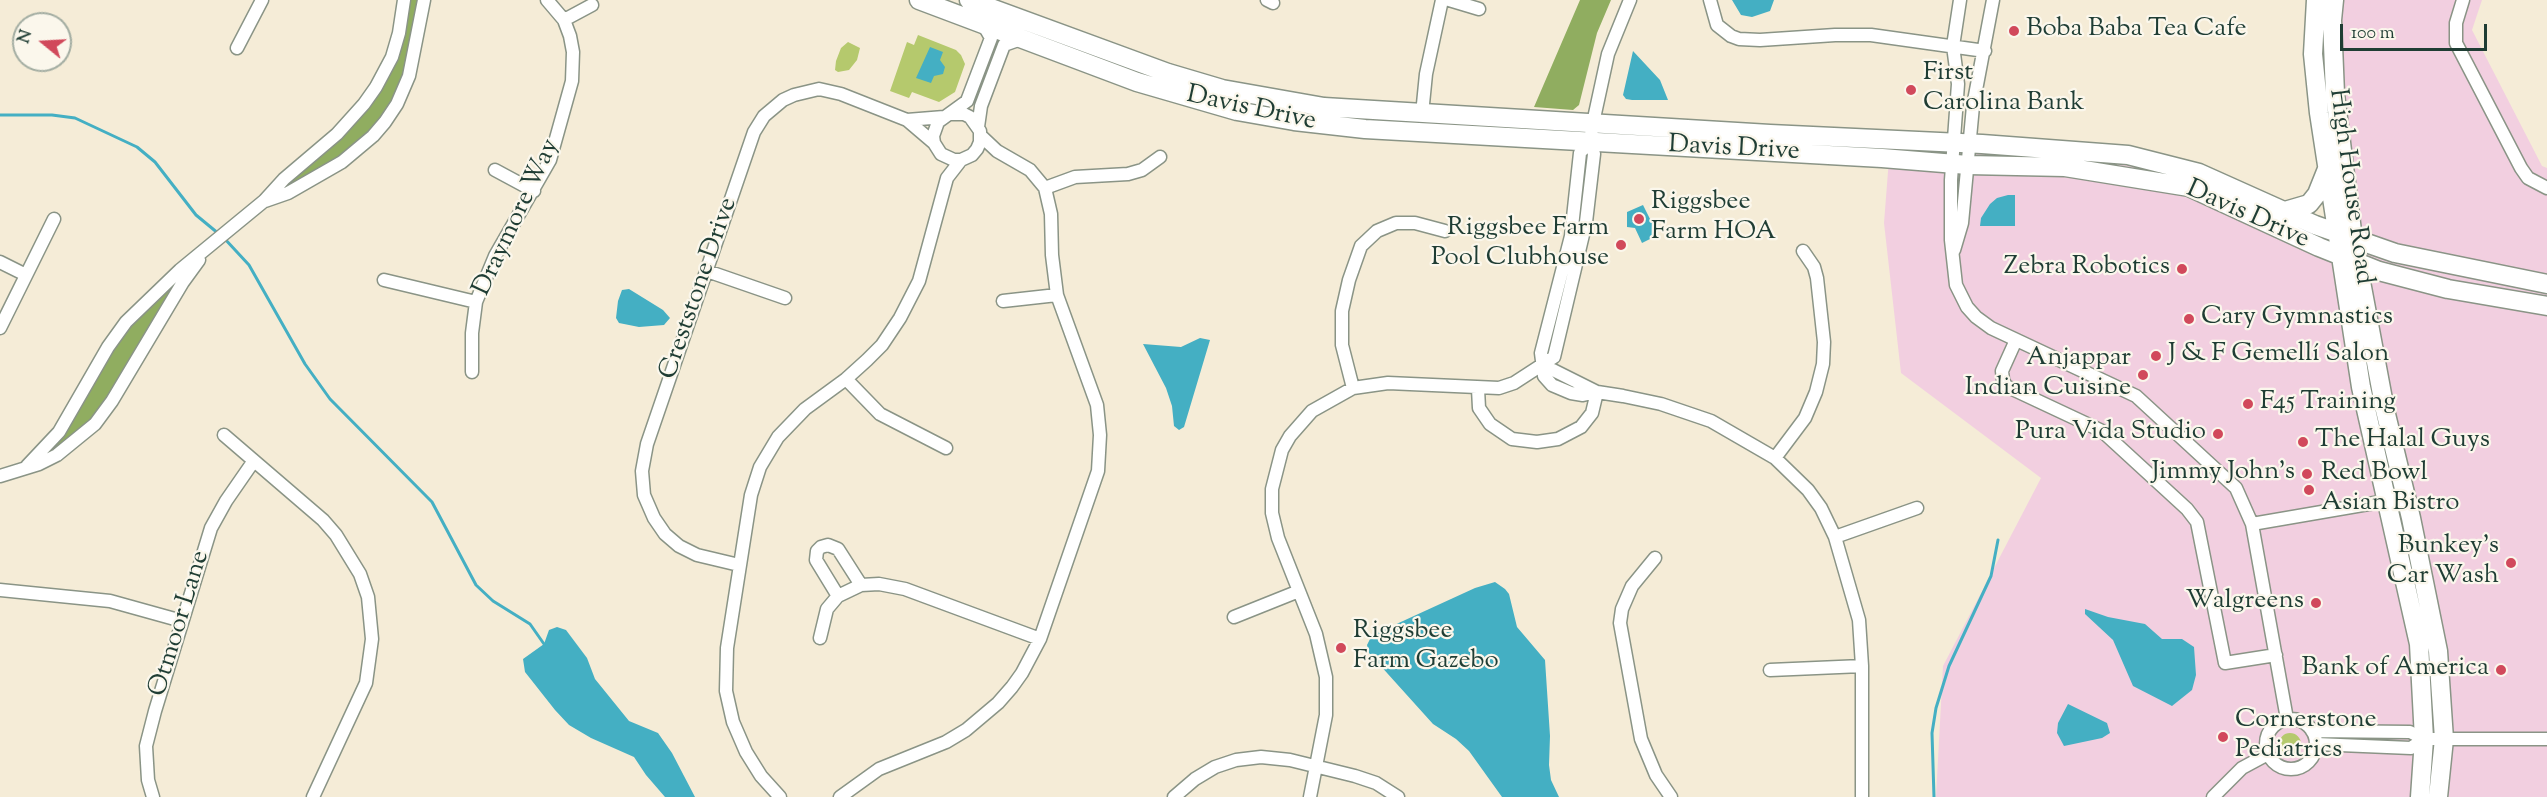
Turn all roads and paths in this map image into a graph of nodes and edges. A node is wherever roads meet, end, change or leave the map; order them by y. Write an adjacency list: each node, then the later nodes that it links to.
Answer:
1 (262, 0): 22 (street)
2 (404, 0): 41 (street)
3 (424, 0): 41 (street)
4 (547, 0): 18 (street, Draymore Way)
5 (919, 0): 19 (main road, Davis Drive)
6 (969, 0): 24 (main road, Davis Drive)
7 (1442, 0): 24 (street)
8 (1449, 0): 17 (street)
9 (1630, 0): 28 (street)
10 (1710, 0): 21 (street)
11 (1960, 0): 21 (street)
12 (1993, 0): 23 (street)
13 (2316, 0): 35 (main road, High House Road)
14 (2334, 0): 45 (main road, High House Road)
15 (2463, 0): 39 (street)
16 (592, 5): 18 (street)
17 (1479, 9)
18 (564, 20): 40 (street, Draymore Way)
19 (982, 24): 20 (main road, Davis Drive); 25 (street)
20 (1021, 39): 27 (street); 28 (main road, Davis Drive)
21 (1953, 46): 23 (street); 29 (street)
22 (237, 48)
23 (1985, 51): 29 (street)
24 (1422, 114): 28 (main road, Davis Drive)
25 (947, 116): 26 (street, Creststone Drive); 27 (street); 30 (street)
26 (907, 120): 30 (street, Creststone Drive); 50 (street, Creststone Drive)
27 (979, 131): 31 (street); 33 (street)
28 (1591, 132): 29 (main road, Davis Drive); 34 (main road, Davis Drive); 61 (street)
29 (1961, 143): 34 (street); 42 (main road, Davis Drive)
30 (938, 149): 33 (street); 37 (street)
31 (997, 151): 33 (street); 38 (street)
32 (1160, 157): 38 (street)
33 (967, 158): 37 (street)
34 (1960, 165): 48 (main road, Davis Drive); 60 (street)
35 (2327, 169): 42 (main road); 45 (main road, High House Road)
36 (495, 170): 40 (street)
37 (947, 178): 63 (street)
38 (1046, 188): 54 (street)
39 (2547, 188)
40 (534, 191): 57 (street, Draymore Way)
41 (264, 201): 46 (street)
42 (2285, 211): 45 (main road, Davis Drive)
43 (54, 219): 51 (street)
44 (1445, 231): 64 (street)
45 (2345, 236): 48 (main road, High House Road); 53 (main road, Davis Drive)
46 (213, 243): 71 (street); 71 (street)
47 (1803, 251): 69 (street)
48 (2349, 260): 58 (main road, Davis Drive); 73 (main road, High House Road); 76 (main road, High House Road)
49 (0, 262): 51 (street)
50 (707, 271): 55 (street); 79 (street, Creststone Drive)
51 (26, 274): 59 (street)
52 (384, 280): 57 (street)
53 (2547, 284)
54 (1057, 295): 56 (street); 87 (street)
55 (785, 298)
56 (1003, 301)
57 (476, 302): 62 (street, Draymore Way)
58 (2547, 306)
59 (0, 328)
60 (2016, 340): 75 (street); 88 (street)
61 (1543, 366): 65 (street); 66 (street)
62 (472, 372)
63 (846, 379): 68 (street); 79 (street)
64 (1353, 388): 65 (street); 82 (street)
65 (1478, 389): 66 (street)
66 (1597, 392): 69 (street)
67 (224, 435): 70 (street)
68 (946, 448)
69 (1775, 458): 77 (street)
70 (253, 462): 85 (street, Otmoor Lane); 100 (street)
71 (27, 466): 72 (street)
72 (0, 476)
73 (2386, 501): 75 (street); 76 (main road); 95 (main road, High House Road)
74 (1917, 508): 77 (street)
75 (2252, 524): 88 (street)
76 (2415, 536): 93 (main road, High House Road)
77 (1835, 537): 89 (street)
78 (1655, 558): 106 (street)
79 (739, 565): 101 (street)
80 (861, 585): 83 (street); 83 (street); 87 (street)
81 (0, 590): 85 (street)
82 (1299, 591): 84 (street); 98 (street)
83 (838, 596): 86 (street)
84 (1234, 617)
85 (182, 621): 99 (street, Otmoor Lane)
86 (820, 638)
87 (1040, 639): 102 (street)
88 (2276, 655): 91 (street)
89 (1862, 666): 90 (street); 107 (street)
90 (1770, 670)
91 (2287, 719): 92 (street); 97 (street)
92 (2312, 731): 95 (street); 96 (street)
93 (2444, 739): 94 (street); 95 (street); 110 (main road, High House Road)
94 (2547, 739)
95 (2424, 740): 96 (street); 109 (main road, High House Road)
96 (2316, 744): 97 (street)
97 (2268, 754): 108 (street)
98 (1316, 767): 103 (street); 104 (street); 105 (street)
99 (153, 797)
100 (313, 797)
101 (780, 797)
102 (840, 797)
103 (1174, 797)
104 (1310, 797)
105 (1398, 797)
106 (1671, 797)
107 (1862, 797)
108 (2213, 797)
109 (2420, 797)
110 (2438, 797)

